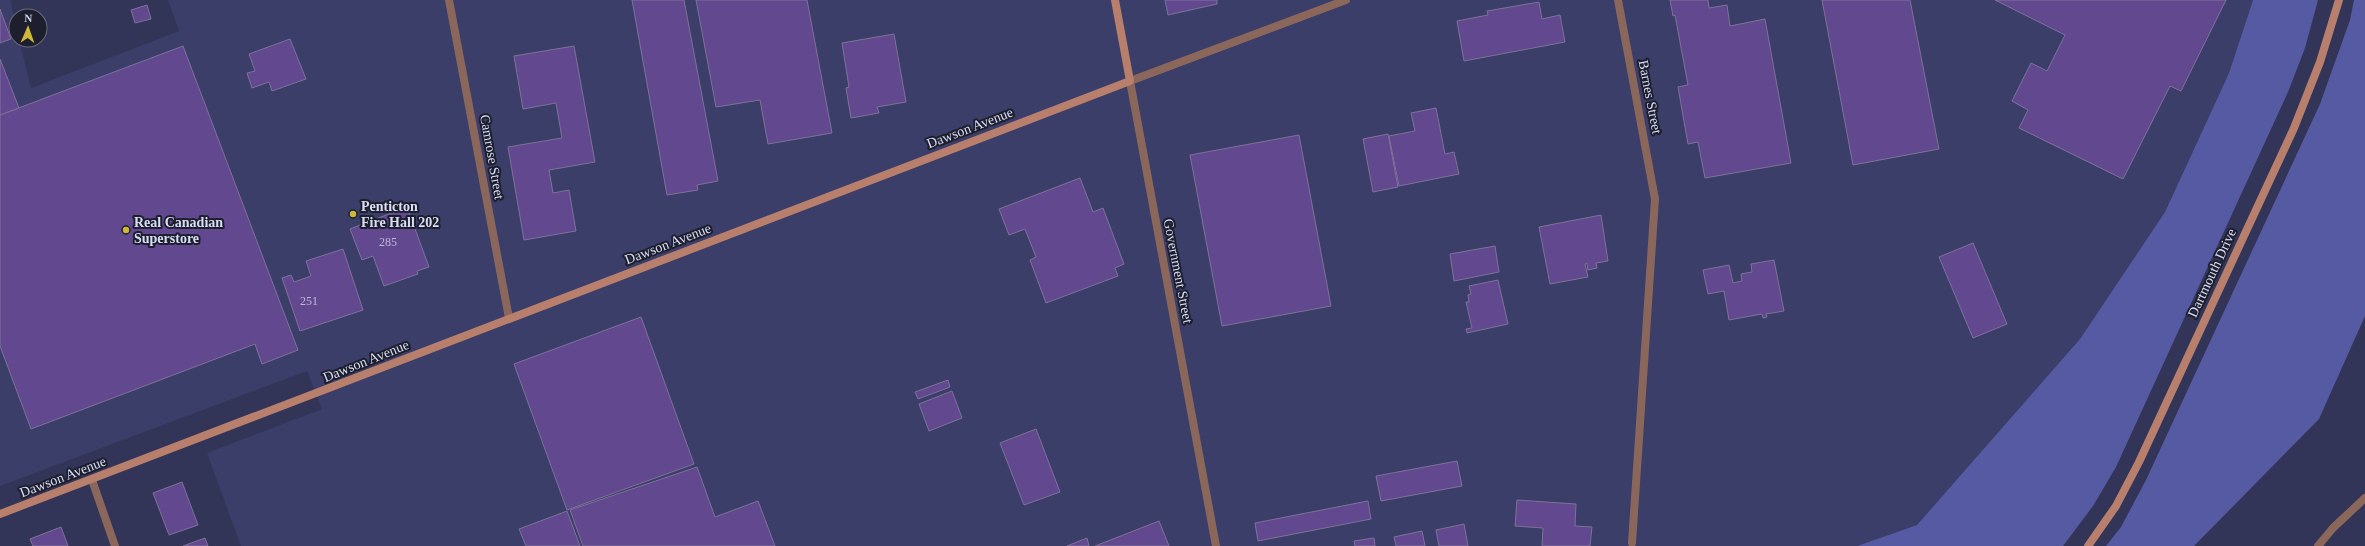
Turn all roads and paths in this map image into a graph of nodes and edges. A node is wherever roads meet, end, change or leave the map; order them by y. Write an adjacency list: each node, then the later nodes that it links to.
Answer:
1 (450, 0): 7 (street, Camrose Street)
2 (1115, 0): 6 (street, Government Street)
3 (1346, 0): 6 (street, Dawson Avenue)
4 (1618, 0): 11 (street, Barnes Street)
5 (2339, 0): 14 (street, Dartmouth Drive)
6 (1130, 81): 7 (street, Dawson Avenue); 13 (street, Government Street)
7 (509, 318): 8 (street, Dawson Avenue)
8 (92, 480): 10 (street, Dawson Avenue); 12 (street)
9 (2365, 498): 15 (street)
10 (0, 514)
11 (1632, 543)
12 (115, 546)
13 (1216, 546)
14 (2088, 546)
15 (2318, 546)

